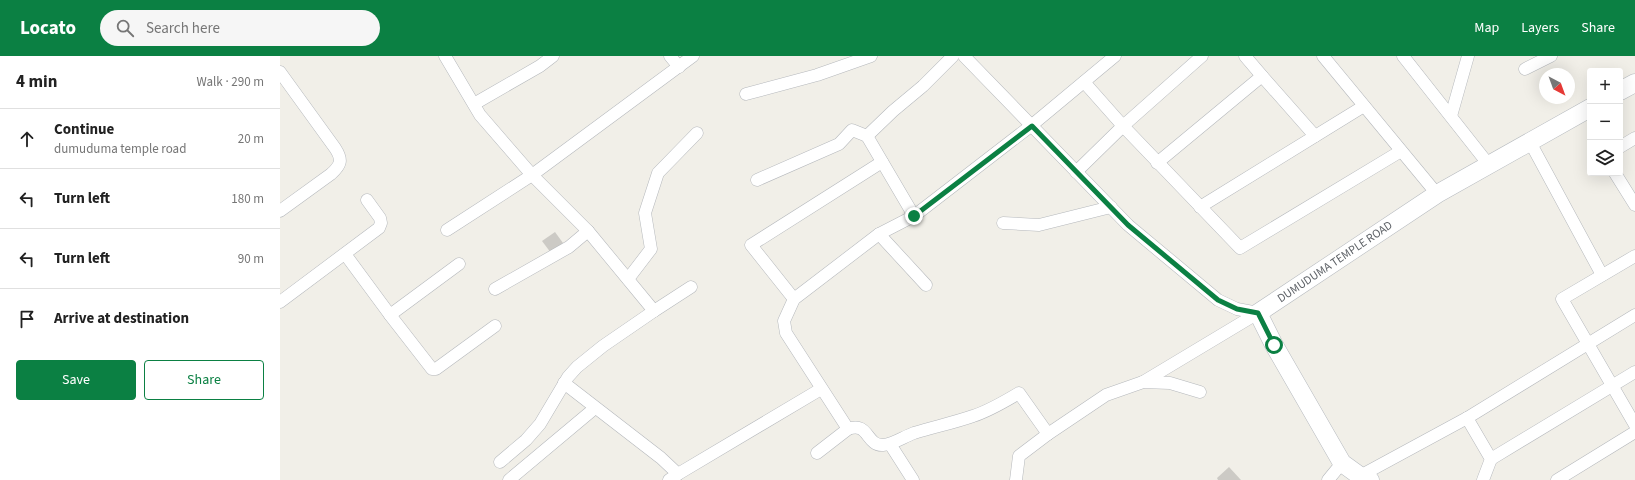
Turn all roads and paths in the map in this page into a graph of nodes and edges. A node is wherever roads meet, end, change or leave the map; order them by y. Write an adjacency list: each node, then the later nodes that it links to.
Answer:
1 (445, 56): 23 (street)
2 (553, 56): 23 (street)
3 (670, 56): 15 (street)
4 (693, 56): 15 (street)
5 (871, 56): 22 (street)
6 (952, 56): 30 (street)
7 (964, 56): 27 (street)
8 (1115, 56): 19 (street)
9 (1202, 56): 28 (street)
10 (1245, 56): 18 (street)
11 (1322, 56): 24 (street)
12 (1404, 56): 26 (street)
13 (1468, 56): 26 (street)
14 (1551, 56): 16 (street)
15 (679, 67): 40 (street)
16 (1525, 69)
17 (280, 72): 48 (street)
18 (1262, 76): 31 (street); 37 (street)
19 (1084, 82): 27 (street); 28 (street)
20 (1635, 83): 21 (street)
21 (1623, 89)
22 (746, 94)
23 (474, 104): 40 (street)
24 (1364, 106): 31 (street); 35 (street)
25 (1587, 110): 33 (street, DUMUDUMA TEMPLE ROAD)
26 (1451, 116): 38 (street)
27 (1032, 126): 39 (street); 49 (street)
28 (1123, 126): 37 (street); 39 (street)
29 (697, 133): 58 (street)
30 (867, 136): 36 (street); 42 (street)
31 (1315, 136): 47 (street)
32 (1635, 138): 34 (street)
33 (1530, 142): 38 (street, DUMUDUMA TEMPLE ROAD); 57 (street)
34 (1623, 145)
35 (1401, 151): 43 (street); 47 (street)
36 (882, 162): 49 (street); 62 (street)
37 (1157, 163): 47 (street)
38 (1489, 165): 43 (street, DUMUDUMA TEMPLE ROAD)
39 (1076, 172): 46 (street)
40 (532, 175): 51 (street); 52 (street)
41 (1617, 176): 45 (street)
42 (757, 180)
43 (1437, 194): 65 (street, DUMUDUMA TEMPLE ROAD)
44 (367, 200): 54 (street)
45 (1635, 205)
46 (1111, 207): 50 (street); 65 (street)
47 (1200, 207)
48 (280, 211)
49 (914, 216): 53 (street)
50 (1004, 223)
51 (447, 230)
52 (588, 231): 58 (street); 61 (street)
53 (879, 234): 59 (street); 62 (street)
54 (345, 254): 63 (street); 66 (street)
55 (1635, 256): 57 (street)
56 (459, 264): 66 (street)
57 (1602, 276): 69 (street)
58 (628, 279): 64 (street)
59 (926, 286)
60 (691, 287): 64 (street)
61 (495, 289)
62 (794, 299): 74 (street)
63 (280, 302)
64 (654, 311): 72 (street)
65 (1258, 313): 71 (street); 86 (street)
66 (390, 315): 68 (street)
67 (1635, 315): 69 (street)
68 (495, 326)
69 (1587, 344): 73 (street); 77 (street)
70 (1635, 372): 73 (street)
71 (1143, 382): 75 (street); 81 (street)
72 (564, 383): 76 (street); 85 (street)
73 (1611, 386): 78 (street); 84 (street)
74 (821, 389): 79 (street); 87 (street)
75 (1200, 392)
76 (595, 408): 87 (street); 89 (street)
77 (1467, 418): 84 (street); 88 (street)
78 (1635, 425)
79 (848, 428): 82 (street); 83 (street)
80 (1635, 432): 94 (street)
81 (1048, 434): 82 (street); 91 (street)
82 (890, 444): 90 (street)
83 (817, 452)
84 (1490, 459): 93 (street)
85 (500, 462)
86 (1342, 463): 88 (street); 92 (street)
87 (674, 477)
88 (1365, 478)
89 (509, 480)
90 (913, 480)
91 (1016, 480)
92 (1328, 480)
93 (1483, 480)
94 (1557, 480)

